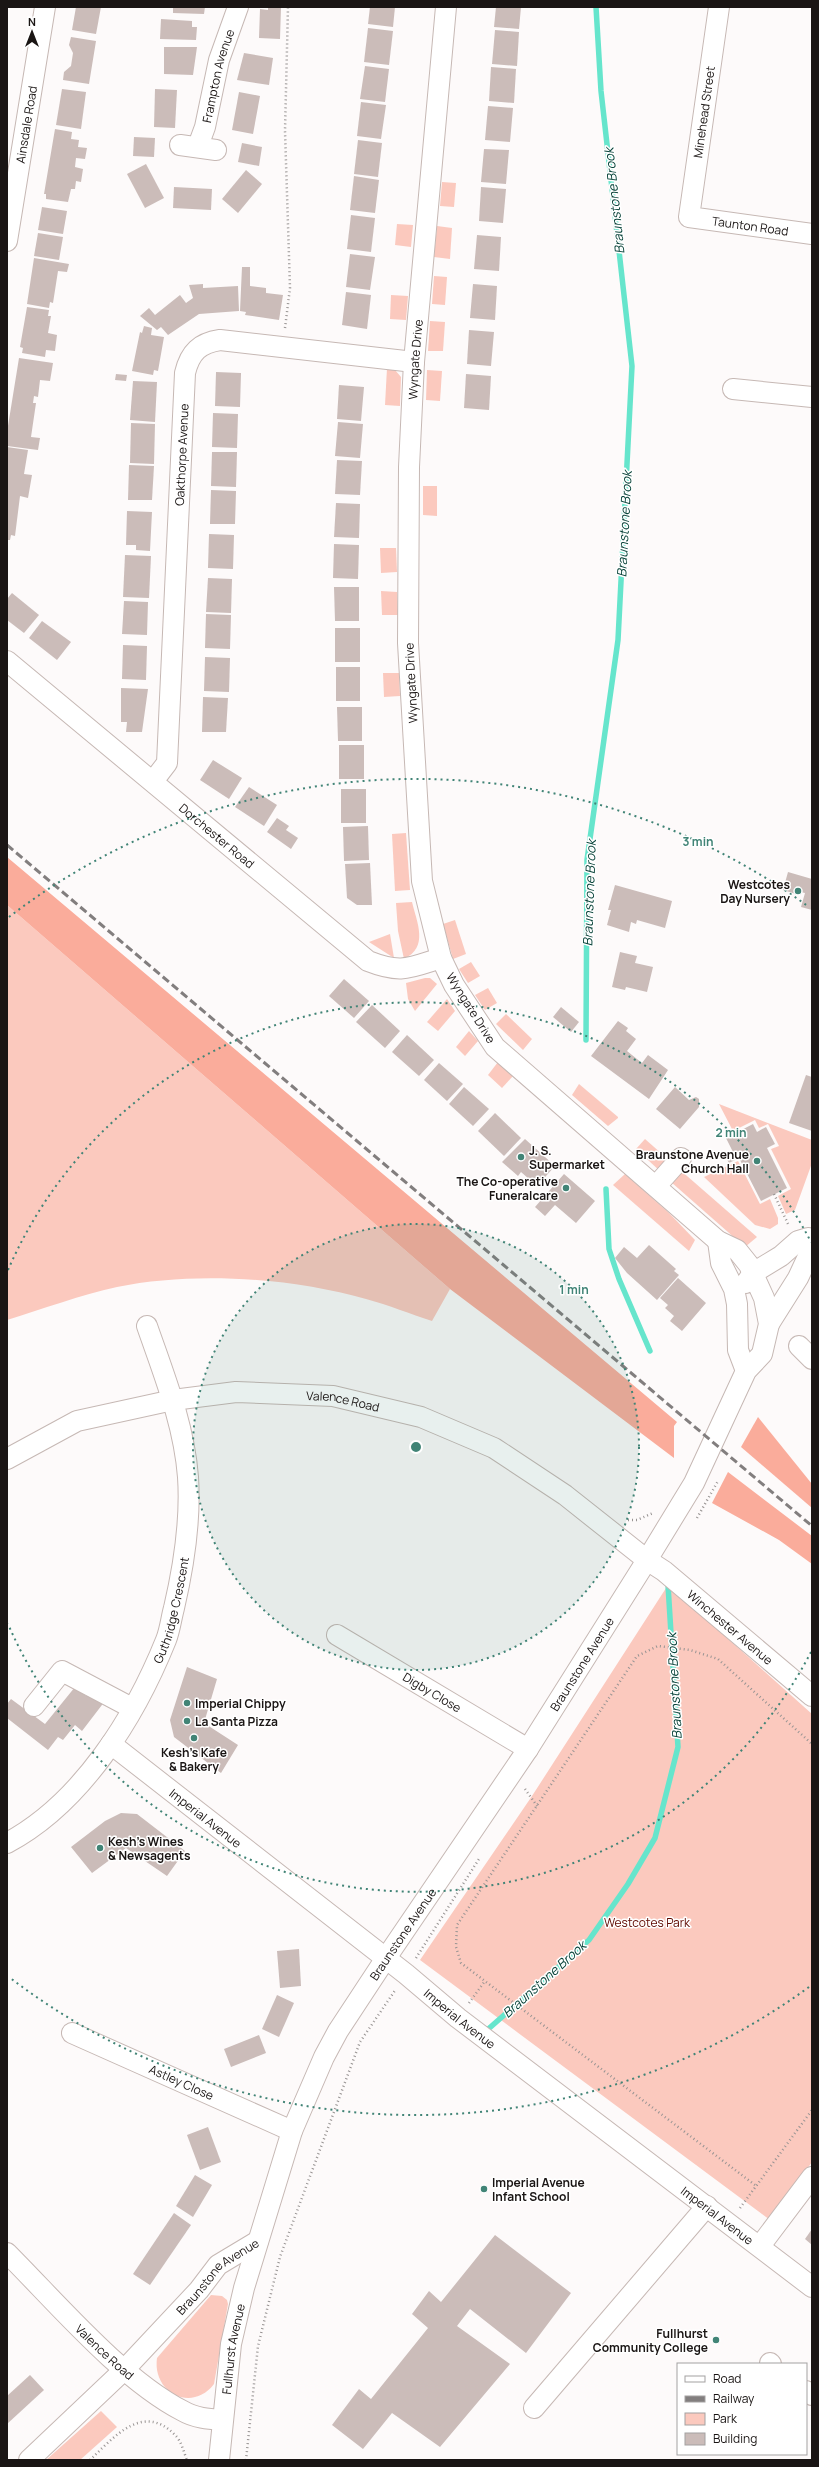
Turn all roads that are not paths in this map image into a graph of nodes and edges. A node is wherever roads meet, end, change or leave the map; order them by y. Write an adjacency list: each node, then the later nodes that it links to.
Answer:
1 (45, 7): 8 (street, Ainsdale Road)
2 (238, 7): 5 (street, Frampton Avenue)
3 (446, 7): 9 (street, Wyngate Drive)
4 (719, 7): 6 (street, Minehead Street)
5 (198, 147)
6 (689, 217): 7 (street, Taunton Road)
7 (812, 234)
8 (7, 241)
9 (414, 362): 13 (street, Oakthorpe Avenue); 14 (street, Wyngate Drive)
10 (733, 389): 11 (street)
11 (812, 397)
12 (7, 661): 13 (street, Dorchester Road)
13 (154, 780): 14 (street, Dorchester Road)
14 (441, 958): 16 (street, Wyngate Drive)
15 (681, 1158): 16 (street)
16 (656, 1186): 19 (street, Wyngate Drive)
17 (807, 1238): 18 (street, Braunstone Avenue); 19 (street)
18 (798, 1278): 19 (street); 20 (street, Braunstone Avenue)
19 (748, 1284): 20 (street, Braunstone Avenue); 22 (street)
20 (769, 1324): 22 (street, Braunstone Avenue)
21 (147, 1326): 23 (street, Guthridge Crescent)
22 (746, 1371): 25 (street, Braunstone Avenue)
23 (173, 1400): 24 (street, Valence Road); 25 (street, Valence Road); 29 (street, Guthridge Crescent)
24 (7, 1459)
25 (647, 1560): 27 (street, Winchester Avenue); 31 (street, Braunstone Avenue)
26 (337, 1635): 31 (street, Digby Close)
27 (812, 1696)
28 (34, 1706): 29 (street)
29 (132, 1708): 30 (street, Guthridge Crescent)
30 (111, 1744): 32 (street, Guthridge Crescent); 33 (street, Imperial Avenue)
31 (528, 1749): 33 (street, Braunstone Avenue)
32 (7, 1843)
33 (386, 1958): 35 (street, Braunstone Avenue); 37 (street, Imperial Avenue)
34 (72, 2033): 35 (street, Astley Close)
35 (292, 2131): 38 (street, Braunstone Avenue)
36 (812, 2177): 39 (street)
37 (707, 2206): 39 (street, Imperial Avenue); 43 (street)
38 (258, 2241): 42 (street, Braunstone Avenue); 44 (street, Fullhurst Avenue)
39 (760, 2246): 41 (street, Imperial Avenue)
40 (7, 2253): 42 (street, Valence Road)
41 (812, 2287)
42 (124, 2370): 44 (street, Valence Road); 45 (street, Braunstone Avenue)
43 (534, 2408)
44 (222, 2420): 46 (street, Fullhurst Avenue)
45 (29, 2460)
46 (219, 2460)

